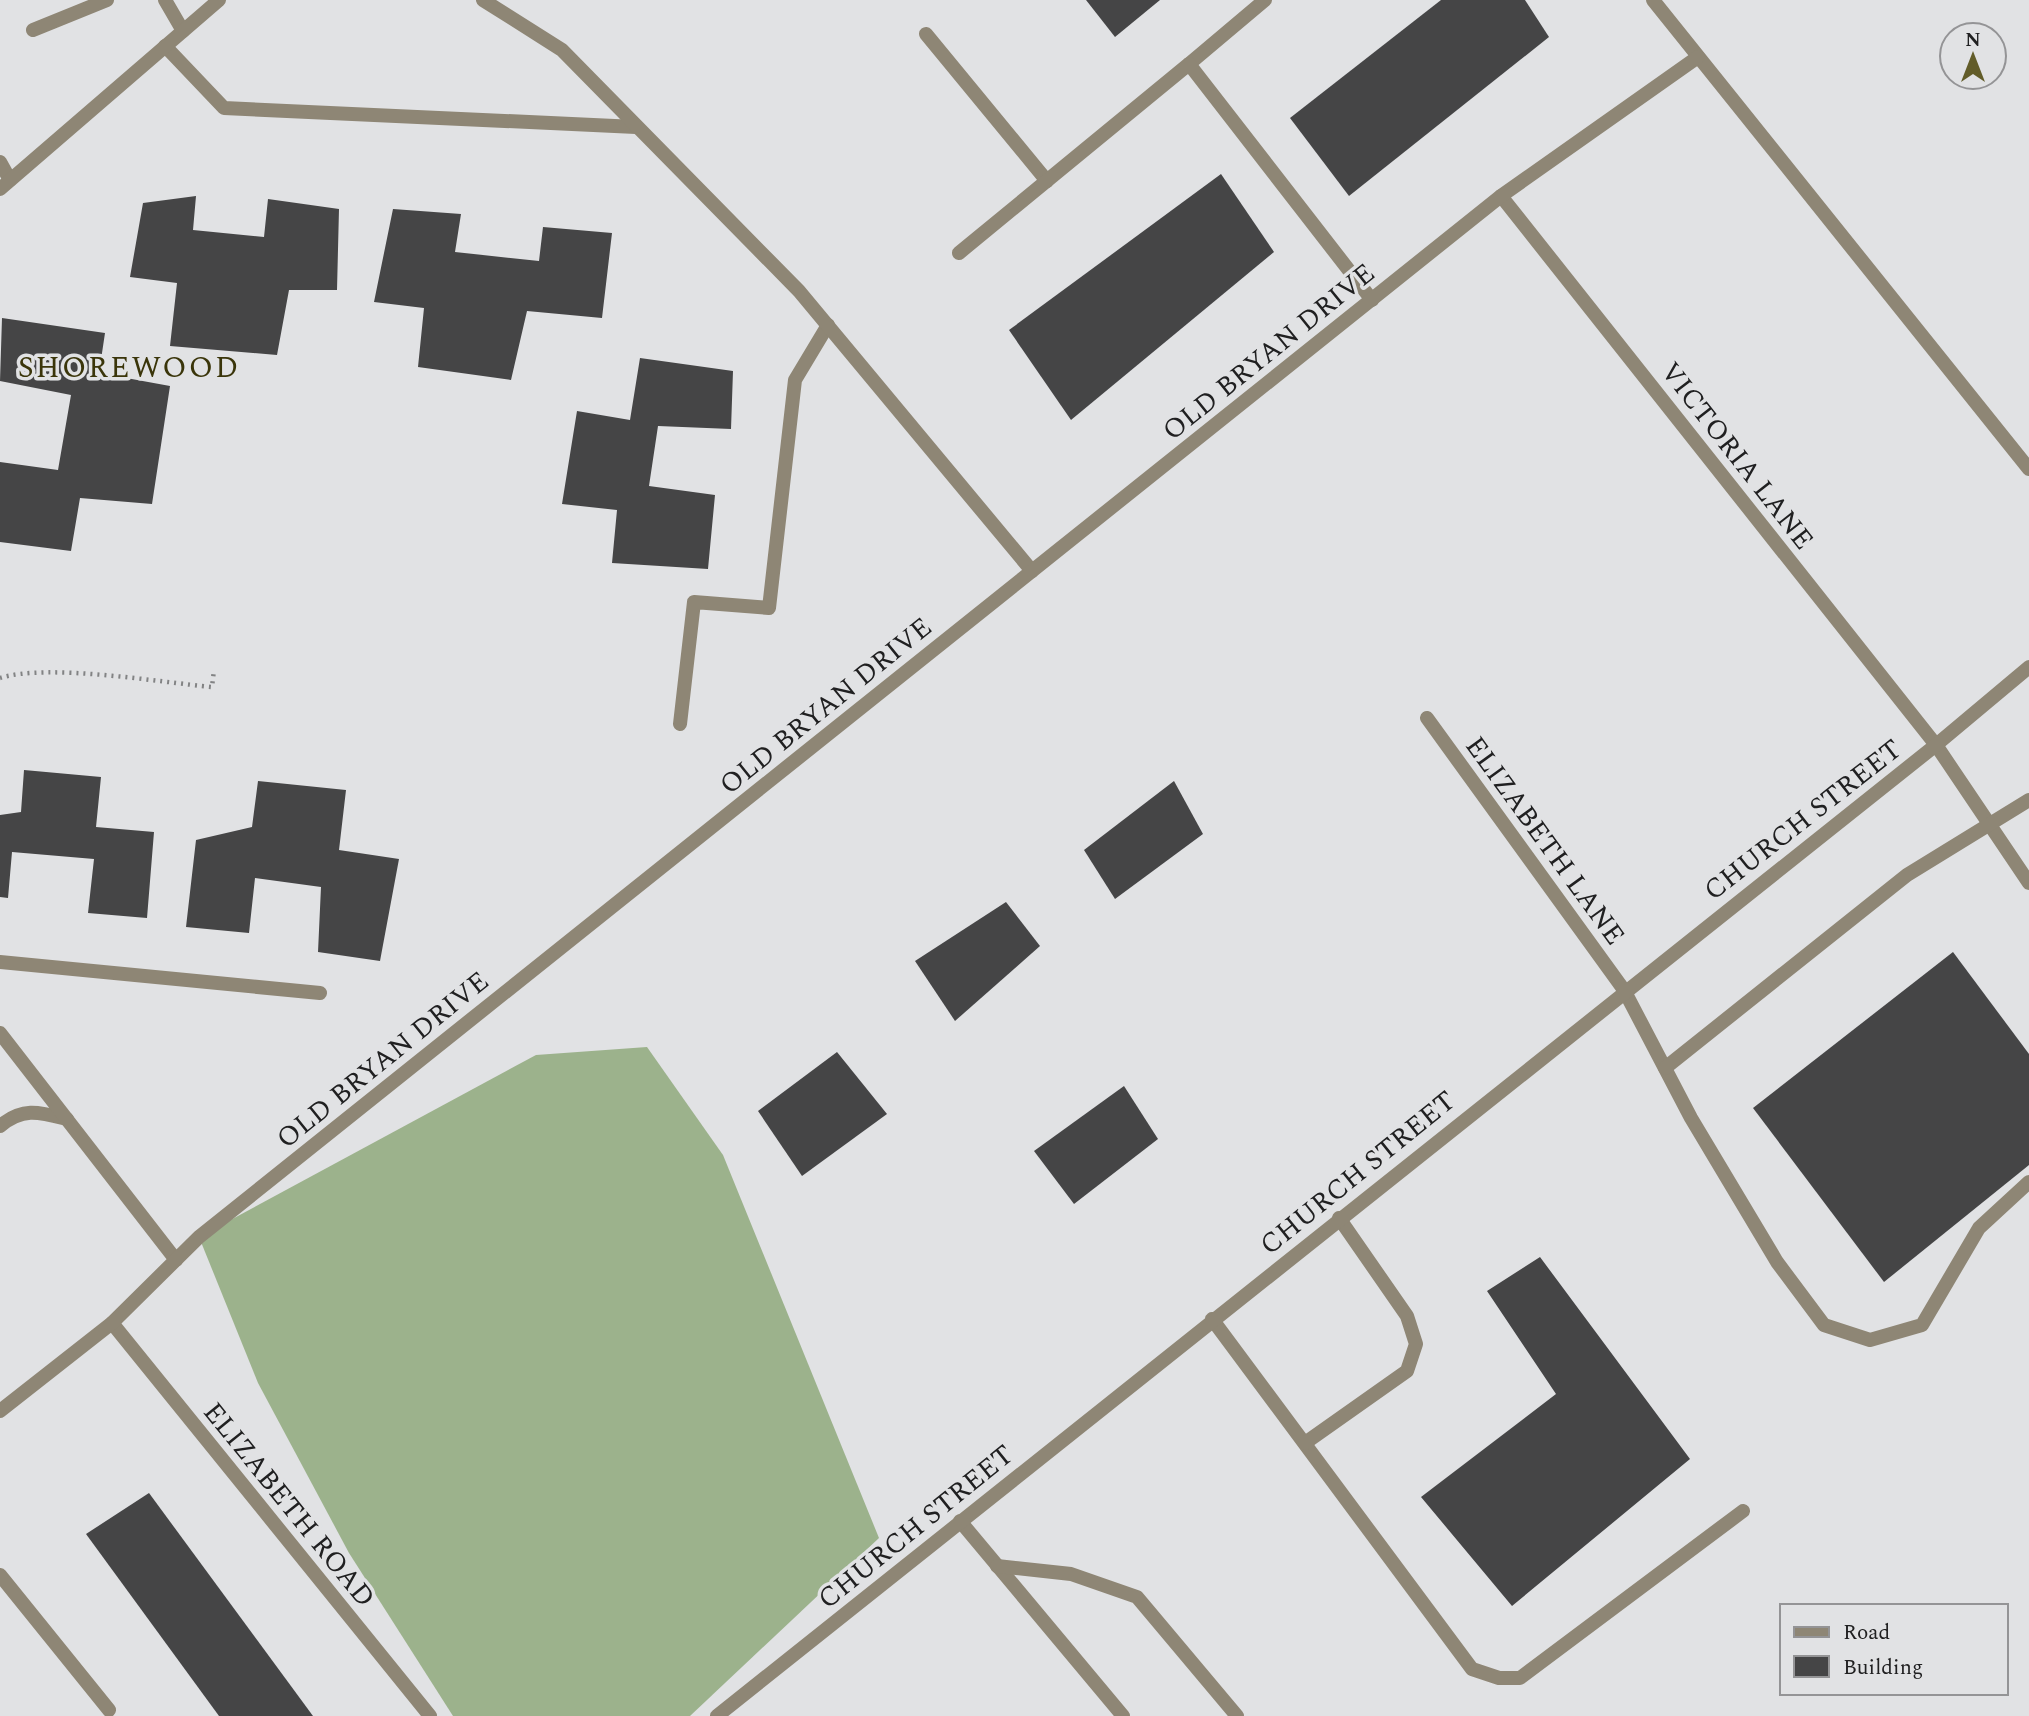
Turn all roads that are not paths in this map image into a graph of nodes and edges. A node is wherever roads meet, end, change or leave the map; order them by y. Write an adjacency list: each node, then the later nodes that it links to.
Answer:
1 (107, 0): 7 (street)
2 (165, 0): 8 (street)
3 (219, 0): 8 (street)
4 (483, 0): 13 (street)
5 (1265, 0): 12 (street)
6 (1653, 0): 11 (street)
7 (33, 30)
8 (183, 31): 10 (street)
9 (926, 34): 15 (street)
10 (165, 46): 13 (street); 16 (street)
11 (1698, 57): 17 (street, OLD BRYAN DRIVE); 21 (street)
12 (1189, 64): 15 (street); 19 (street)
13 (636, 127): 20 (street)
14 (0, 162): 16 (street)
15 (1047, 181): 18 (street)
16 (5, 185)
17 (1501, 196): 19 (street, OLD BRYAN DRIVE); 26 (street, VICTORIA LANE)
18 (959, 253)
19 (1372, 300): 22 (street, OLD BRYAN DRIVE)
20 (828, 325): 22 (street); 25 (street)
21 (2029, 469)
22 (1032, 572): 39 (street, OLD BRYAN DRIVE)
23 (2029, 667): 26 (street, CHURCH STREET)
24 (1427, 718): 31 (street, ELIZABETH LANE)
25 (680, 724)
26 (1936, 745): 28 (street, VICTORIA LANE); 31 (street, CHURCH STREET)
27 (2029, 800): 28 (street)
28 (1988, 822): 29 (street, VICTORIA LANE); 34 (street)
29 (2029, 883)
30 (0, 962): 32 (street)
31 (1625, 990): 34 (street, ELIZABETH LANE); 38 (street, CHURCH STREET)
32 (320, 993)
33 (0, 1033): 35 (street)
34 (1665, 1068): 37 (street, ELIZABETH LANE)
35 (67, 1119): 36 (street); 39 (street)
36 (0, 1126)
37 (2029, 1182)
38 (1339, 1218): 40 (street, CHURCH STREET); 43 (street)
39 (176, 1260): 41 (street, OLD BRYAN DRIVE)
40 (1212, 1319): 43 (street); 45 (street, CHURCH STREET)
41 (112, 1323): 42 (street, OLD BRYAN DRIVE); 49 (street, ELIZABETH ROAD)
42 (0, 1411)
43 (1305, 1443): 44 (street)
44 (1743, 1511)
45 (960, 1521): 46 (street); 50 (street, CHURCH STREET)
46 (998, 1566): 51 (street); 52 (street)
47 (0, 1575): 48 (street)
48 (109, 1710)
49 (430, 1716)
50 (717, 1716)
51 (1123, 1716)
52 (1237, 1716)

